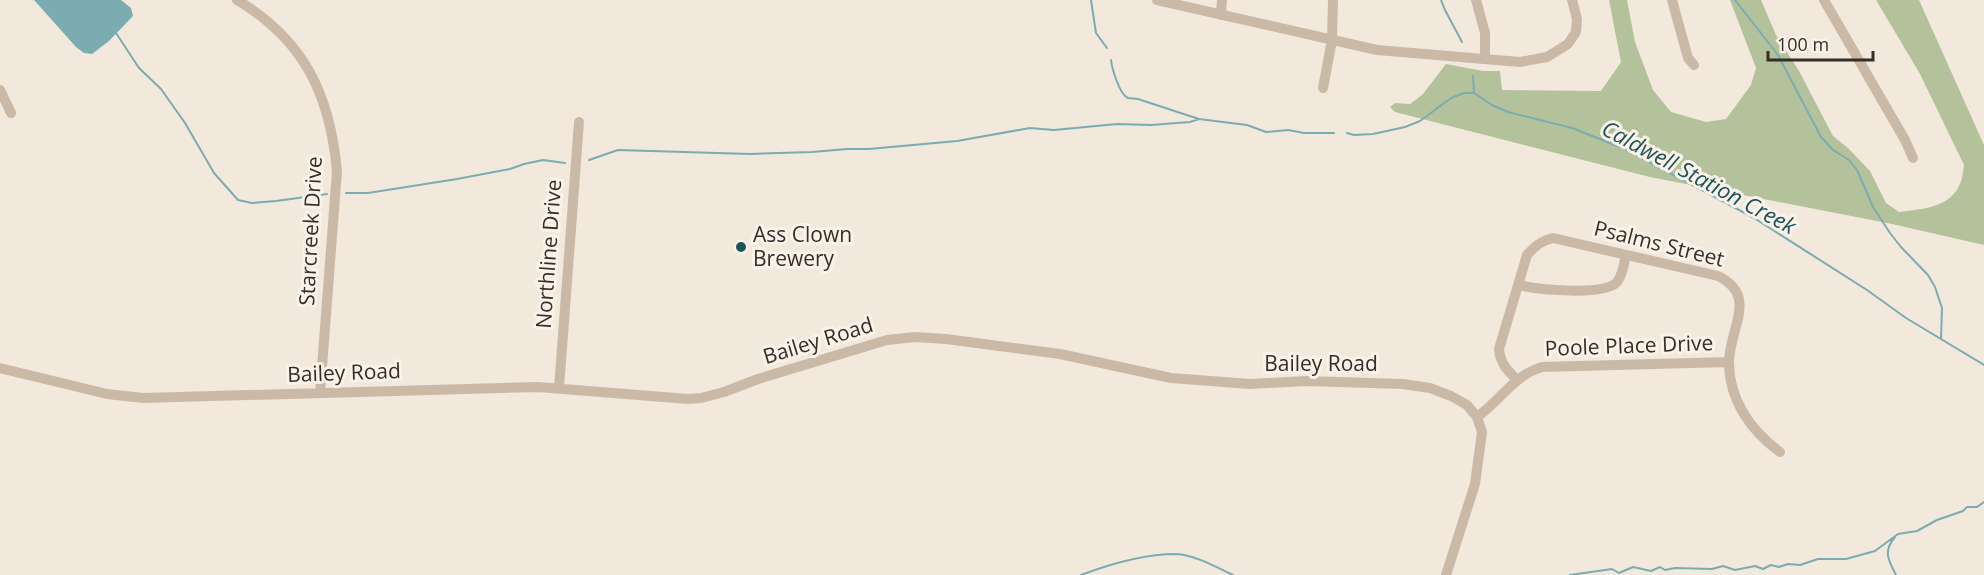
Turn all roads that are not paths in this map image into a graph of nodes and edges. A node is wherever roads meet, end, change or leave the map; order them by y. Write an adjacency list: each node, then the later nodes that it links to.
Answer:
1 (237, 0): 24 (street, Starcreek Drive)
2 (1156, 0): 9 (street)
3 (1222, 0): 9 (street)
4 (1333, 0): 10 (street)
5 (1476, 0): 11 (street)
6 (1572, 0): 11 (street)
7 (1672, 0): 12 (street)
8 (1824, 0): 17 (street)
9 (1221, 15): 10 (street)
10 (1332, 40): 11 (street); 13 (street)
11 (1485, 58)
12 (1694, 65)
13 (1323, 88)
14 (0, 90): 15 (street)
15 (11, 113)
16 (579, 122): 23 (street, Northline Drive)
17 (1913, 158)
18 (1626, 255): 19 (street); 19 (street, Psalms Street); 20 (street, Psalms Street)
19 (1518, 285): 22 (street, Psalms Street)
20 (1729, 362): 22 (street, Poole Place Drive); 26 (street, Psalms Street)
21 (0, 368): 24 (street, Bailey Road)
22 (1517, 380): 25 (street, Poole Place Drive)
23 (559, 388): 24 (street, Bailey Road); 25 (street, Bailey Road)
24 (320, 393)
25 (1477, 417): 27 (street)
26 (1780, 452)
27 (1446, 575)

